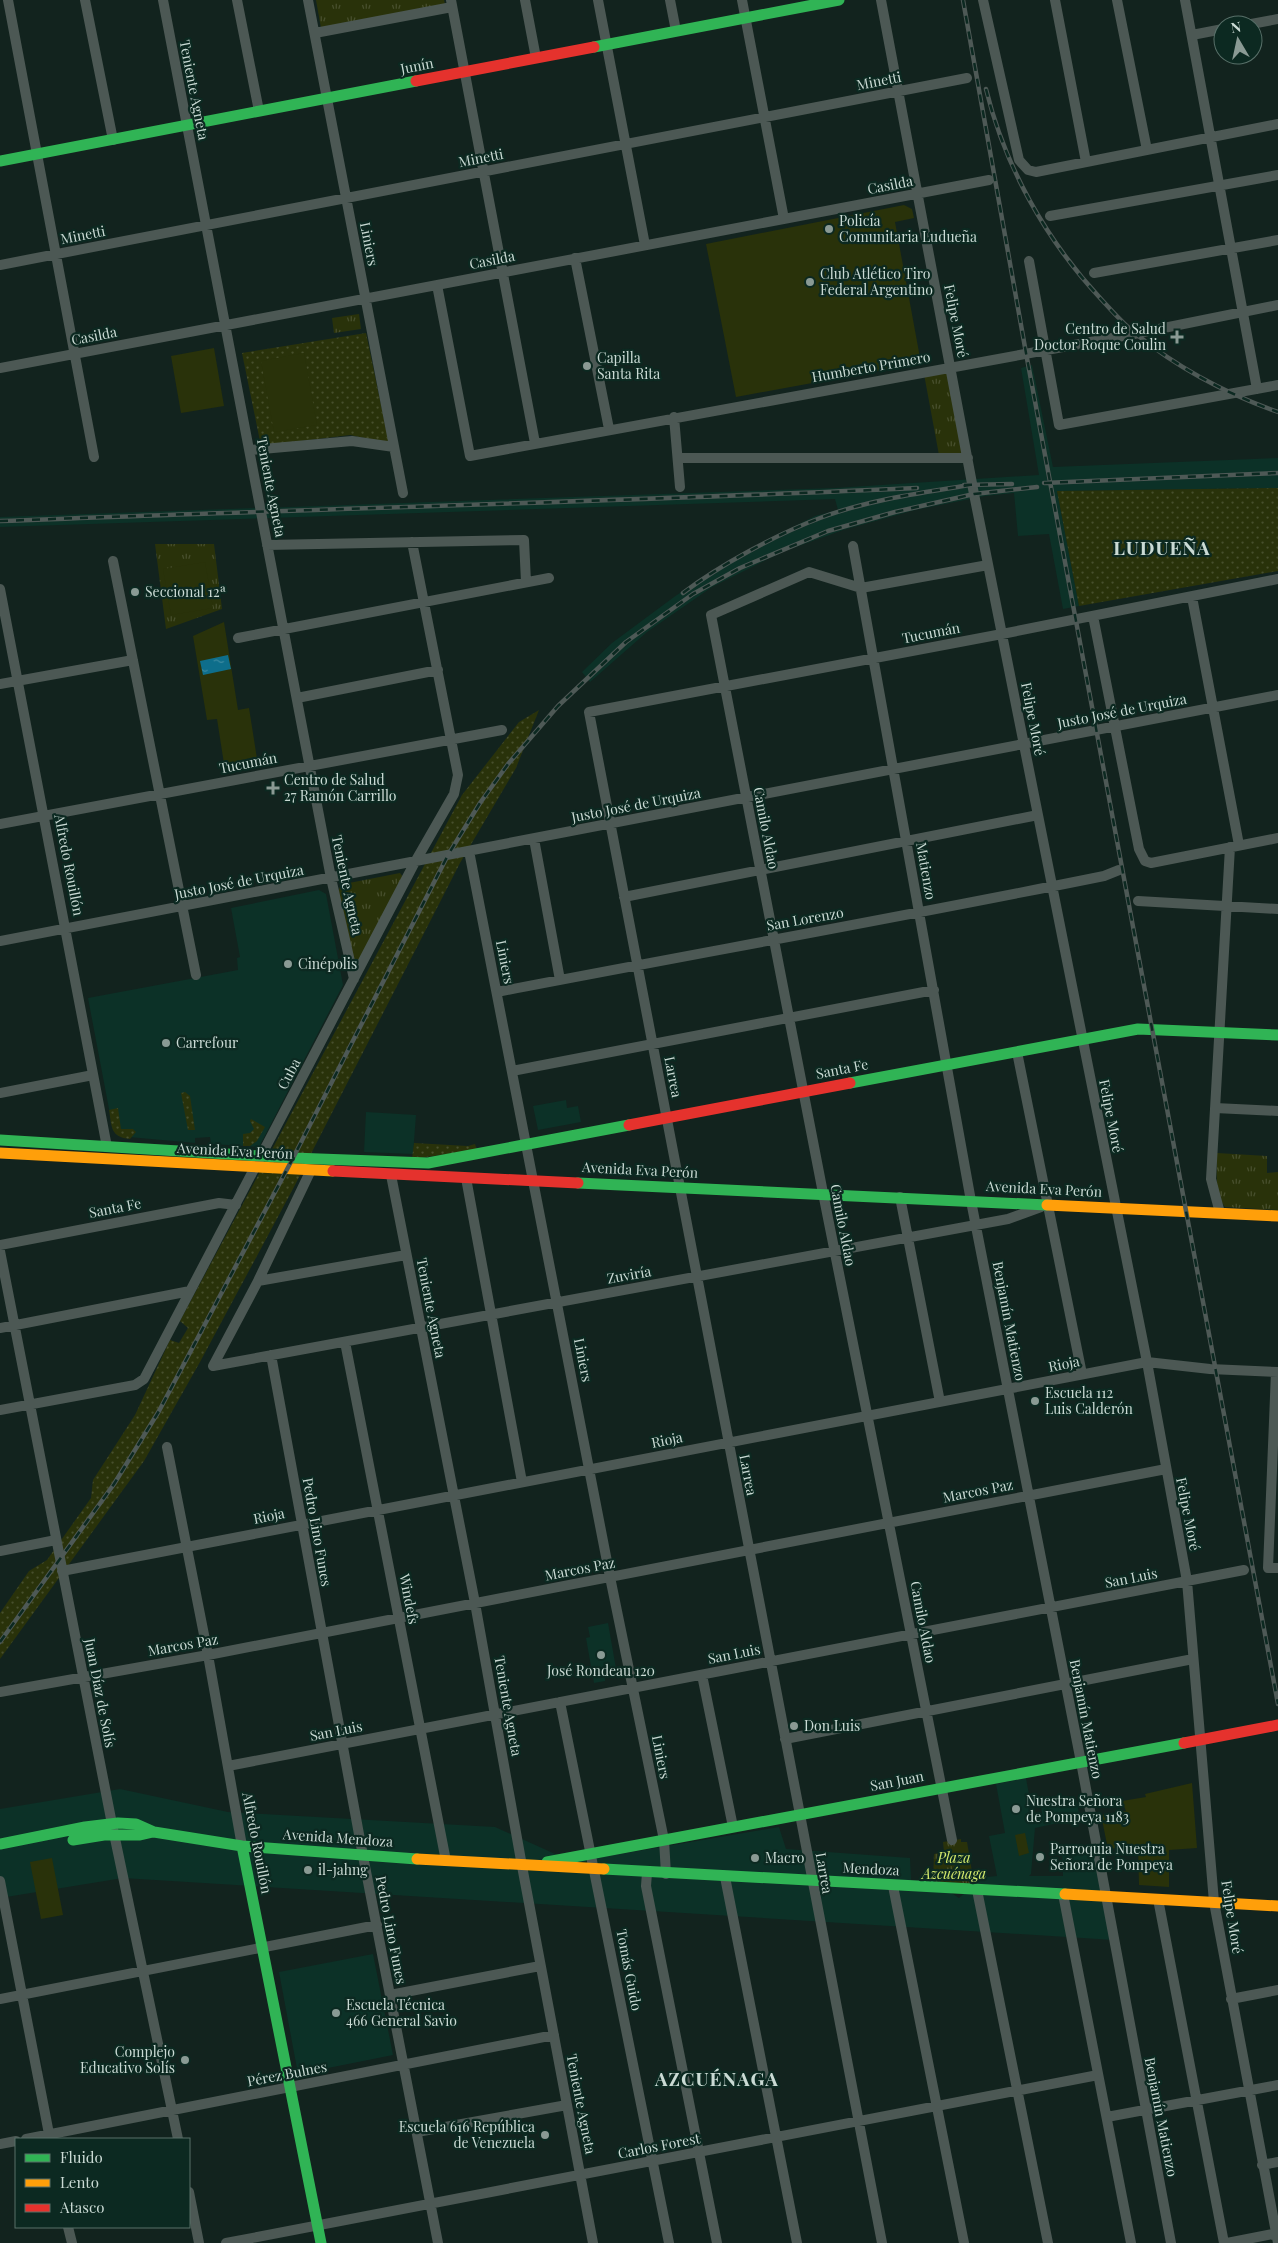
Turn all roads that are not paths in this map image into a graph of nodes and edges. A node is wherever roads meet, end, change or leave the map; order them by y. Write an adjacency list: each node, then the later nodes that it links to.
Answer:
1 (8, 0): 38 (street)
2 (86, 0): 35 (street)
3 (163, 0): 33 (street, Teniente Agneta)
4 (237, 0): 30 (street)
5 (308, 0): 22 (street, Liniers)
6 (525, 0): 25 (street)
7 (598, 0): 24 (street)
8 (670, 0): 20 (street)
9 (742, 0): 17 (street)
10 (839, 0): 17 (main road, Junín)
11 (881, 0): 28 (street, Felipe Moré)
12 (983, 0): 40 (street)
13 (1054, 0): 40 (street)
14 (1117, 0): 37 (street)
15 (1185, 0): 23 (street)
16 (451, 4): 22 (street); 26 (street)
17 (746, 19): 20 (main road, Junín); 31 (street)
18 (1278, 19): 19 (street)
19 (1263, 22)
20 (676, 31): 24 (main road, Junín)
21 (1213, 31): 23 (street)
22 (315, 33): 29 (street, Liniers)
23 (1192, 35): 34 (street)
24 (607, 44): 25 (main road, Junín); 36 (street)
25 (536, 58): 26 (main road, Junín)
26 (464, 72): 29 (main road, Junín); 41 (street)
27 (967, 78): 28 (street, Minetti)
28 (898, 92): 31 (street, Minetti); 45 (street, Felipe Moré)
29 (327, 98): 30 (main road, Junín); 46 (street, Liniers)
30 (259, 111): 33 (main road, Junín)
31 (764, 118): 36 (street, Minetti); 48 (street)
32 (1278, 124): 34 (street)
33 (187, 125): 35 (main road, Junín); 49 (street, Teniente Agneta)
34 (1210, 138): 37 (street); 44 (street)
35 (112, 140): 38 (main road, Junín)
36 (626, 144): 41 (street, Minetti); 51 (street)
37 (1147, 150): 40 (street)
38 (37, 154): 39 (main road, Junín); 53 (street)
39 (0, 161)
40 (1086, 162)
41 (483, 172): 46 (street, Minetti); 57 (street)
42 (1278, 175): 44 (street)
43 (990, 180): 45 (street, Casilda)
44 (1220, 186): 47 (street); 52 (street)
45 (918, 193): 48 (street, Casilda); 66 (street, Felipe Moré)
46 (346, 198): 49 (street, Minetti); 60 (street, Liniers)
47 (1050, 216)
48 (784, 219): 51 (street, Casilda)
49 (206, 226): 53 (street, Minetti); 63 (street, Teniente Agneta)
50 (1278, 240): 52 (street)
51 (645, 245): 54 (street, Casilda)
52 (1231, 249): 58 (street); 62 (street)
53 (56, 254): 56 (street, Minetti); 65 (street)
54 (575, 258): 57 (street, Casilda); 71 (street)
55 (1030, 260): 64 (street)
56 (0, 265)
57 (502, 272): 59 (street, Casilda); 72 (street)
58 (1094, 273)
59 (437, 285): 60 (street, Casilda); 72 (street, Humberto Primero)
60 (366, 298): 63 (street, Casilda); 73 (street, Liniers)
61 (1278, 305): 62 (street, Humberto Primero)
62 (1243, 312): 64 (street, Humberto Primero); 69 (street)
63 (226, 325): 65 (street, Casilda); 74 (street, Teniente Agneta)
64 (1045, 349): 66 (street, Humberto Primero); 69 (street)
65 (74, 354): 67 (street, Casilda); 75 (street)
66 (950, 366): 70 (street, Humberto Primero); 77 (street, Felipe Moré)
67 (0, 368)
68 (1278, 385): 69 (street)
69 (1257, 389)
70 (674, 417): 71 (street, Humberto Primero); 76 (street)
71 (609, 429): 72 (street, Humberto Primero)
72 (535, 444)
73 (394, 447): 74 (street); 79 (street, Liniers)
74 (250, 450): 81 (street, Teniente Agneta)
75 (94, 458)
76 (679, 458): 77 (street); 78 (street)
77 (968, 458): 84 (street, Felipe Moré)
78 (680, 488)
79 (403, 493)
80 (412, 542): 81 (street); 87 (street); 91 (street)
81 (267, 545): 93 (street, Teniente Agneta)
82 (853, 546): 88 (street, Matienzo)
83 (113, 561): 97 (street)
84 (988, 565): 88 (street); 94 (street, Felipe Moré)
85 (549, 578): 87 (street)
86 (1278, 579): 90 (street, Tucumán)
87 (526, 582): 91 (street)
88 (861, 588): 96 (street, Matienzo); 101 (street, Camilo Aldao)
89 (0, 589): 99 (street, Alfredo Rouillón)
90 (1192, 596): 92 (street, Tucumán); 104 (street)
91 (424, 603): 93 (street); 98 (street)
92 (1093, 616): 94 (street, Tucumán); 106 (street)
93 (284, 631): 95 (street); 103 (street, Teniente Agneta)
94 (1002, 634): 96 (street, Tucumán); 109 (street, Felipe Moré)
95 (238, 638)
96 (874, 658): 101 (street, Tucumán); 111 (street, Matienzo)
97 (133, 660): 99 (street); 112 (street)
98 (438, 670): 103 (street); 108 (street)
99 (17, 681): 100 (street); 115 (street, Alfredo Rouillón)
100 (0, 684)
101 (725, 686): 105 (street, Tucumán); 113 (street, Camilo Aldao)
102 (1278, 695): 104 (street, Justo José de Urquiza)
103 (297, 698): 110 (street, Teniente Agneta)
104 (1213, 708): 106 (street, Justo José de Urquiza); 121 (street)
105 (589, 712): 117 (street, Larrea)
106 (1115, 727): 109 (street, Justo José de Urquiza); 121 (street)
107 (502, 730): 108 (street, Tucumán)
108 (451, 739): 110 (street, Tucumán); 123 (street, Cuba)
109 (1024, 744): 111 (street, Justo José de Urquiza); 114 (street, Felipe Moré)
110 (309, 766): 112 (street, Tucumán); 126 (street, Teniente Agneta)
111 (894, 770): 113 (street, Justo José de Urquiza); 120 (street, Matienzo)
112 (161, 794): 115 (street, Tucumán); 130 (street)
113 (747, 798): 117 (street, Justo José de Urquiza); 124 (street, Camilo Aldao)
114 (1038, 815): 120 (street); 127 (street, Felipe Moré)
115 (44, 816): 116 (street, Tucumán); 134 (street, Alfredo Rouillón)
116 (0, 824)
117 (610, 824): 119 (street, Justo José de Urquiza); 128 (street, Larrea)
118 (1278, 838): 121 (street)
119 (534, 839): 122 (street, Justo José de Urquiza); 140 (street)
120 (907, 841): 124 (street); 133 (street, Matienzo)
121 (1235, 846): 131 (street)
122 (469, 851): 123 (street, Justo José de Urquiza); 142 (street, Liniers)
123 (415, 862): 126 (street, Justo José de Urquiza); 139 (street, Cuba)
124 (761, 870): 128 (street); 135 (street, Camilo Aldao)
125 (1119, 870): 127 (street, San Lorenzo)
126 (331, 878): 130 (street, Justo José de Urquiza); 139 (street, Teniente Agneta)
127 (1053, 886): 133 (street, San Lorenzo); 146 (street, Felipe Moré)
128 (624, 897): 137 (street, Larrea)
129 (1138, 901): 131 (street)
130 (183, 906): 134 (street, Justo José de Urquiza); 138 (street)
131 (1227, 906): 132 (street); 144 (street)
132 (1278, 909)
133 (920, 913): 135 (street, San Lorenzo); 141 (street, Matienzo)
134 (66, 929): 136 (street, Justo José de Urquiza); 151 (street, Alfredo Rouillón)
135 (774, 938): 137 (street, San Lorenzo); 143 (street, Camilo Aldao)
136 (0, 941)
137 (637, 965): 140 (street, San Lorenzo); 147 (street, Larrea)
138 (196, 975)
139 (354, 980): 161 (street, Cuba)
140 (560, 980): 142 (street, San Lorenzo)
141 (934, 990): 143 (street); 149 (street, Matienzo)
142 (496, 992): 150 (street, Liniers)
143 (789, 1018): 147 (street); 152 (street, Camilo Aldao)
144 (1219, 1032): 145 (main road, Santa Fe); 146 (main road, Santa Fe); 154 (street)
145 (1278, 1035)
146 (1083, 1039): 148 (main road, Santa Fe); 174 (street, Felipe Moré)
147 (652, 1044): 150 (street); 156 (street, Larrea)
148 (1017, 1052): 149 (main road, Santa Fe); 172 (street)
149 (947, 1065): 152 (main road, Santa Fe); 171 (street, Matienzo)
150 (512, 1071): 158 (street, Liniers)
151 (93, 1075): 153 (street); 159 (street, Alfredo Rouillón)
152 (803, 1092): 156 (main road, Santa Fe); 169 (street, Camilo Aldao)
153 (0, 1093)
154 (1215, 1108): 155 (street); 175 (street)
155 (1278, 1111)
156 (666, 1118): 158 (main road, Santa Fe); 168 (street, Larrea)
157 (0, 1140): 159 (main road, Avenida Eva Perón)
158 (526, 1144): 162 (main road, Santa Fe); 167 (street, Liniers)
159 (107, 1147): 161 (main road, Avenida Eva Perón)
160 (0, 1153): 163 (main road, Avenida Eva Perón)
161 (262, 1156): 162 (main road, Avenida Eva Perón); 163 (street, Cuba)
162 (414, 1164)
163 (256, 1168): 164 (main road, Avenida Eva Perón); 173 (street, Cuba)
164 (311, 1170): 165 (main road, Avenida Eva Perón); 184 (street)
165 (391, 1175): 166 (main road, Avenida Eva Perón); 182 (street, Teniente Agneta)
166 (466, 1178): 167 (main road, Avenida Eva Perón); 187 (street)
167 (534, 1180): 168 (main road, Avenida Eva Perón); 186 (street, Liniers)
168 (679, 1187): 169 (main road, Avenida Eva Perón); 183 (street, Larrea)
169 (823, 1194): 170 (main road, Avenida Eva Perón); 181 (street, Camilo Aldao)
170 (900, 1197): 171 (main road, Avenida Eva Perón); 178 (street)
171 (971, 1201): 172 (main road, Avenida Eva Perón); 177 (street, Benjamín Matienzo)
172 (1048, 1204): 174 (main road, Avenida Eva Perón); 177 (street, Zuviría); 195 (street)
173 (236, 1205): 179 (street, Santa Fe); 185 (street, Cuba)
174 (1115, 1208): 175 (main road, Avenida Eva Perón); 193 (street, Felipe Moré)
175 (1220, 1213): 176 (main road, Avenida Eva Perón)
176 (1278, 1216)
177 (976, 1225): 178 (street, Zuviría); 196 (street, Benjamín Matienzo)
178 (908, 1238): 181 (street, Zuviría); 197 (street)
179 (0, 1245)
180 (0, 1251): 188 (street, Juan Díaz de Solís)
181 (835, 1252): 183 (street, Zuviría); 200 (street, Camilo Aldao)
182 (406, 1254): 184 (street); 190 (street, Teniente Agneta)
183 (697, 1277): 186 (street, Zuviría); 201 (street, Larrea)
184 (258, 1281): 192 (street, Zuviría)
185 (190, 1291): 188 (street); 198 (street, Cuba)
186 (558, 1302): 187 (street, Zuviría); 203 (street, Liniers)
187 (491, 1315): 190 (street, Zuviría); 205 (street)
188 (15, 1325): 189 (street); 198 (street, Juan Díaz de Solís)
189 (0, 1328)
190 (421, 1328): 191 (street, Zuviría); 206 (street, Teniente Agneta)
191 (345, 1342): 192 (street, Zuviría); 208 (street, Windefs)
192 (271, 1356): 210 (street, Pedro Lino Funes)
193 (1147, 1362): 194 (street, Rioja); 195 (street, Rioja); 204 (street, Felipe Moré)
194 (1277, 1372): 215 (street)
195 (1082, 1374): 196 (street, Rioja)
196 (1008, 1388): 197 (street, Rioja); 207 (street, Benjamín Matienzo)
197 (940, 1402): 200 (street, Rioja)
198 (30, 1404): 199 (street); 211 (street, Juan Díaz de Solís)
199 (0, 1410)
200 (867, 1416): 201 (street, Rioja); 209 (street, Camilo Aldao)
201 (728, 1442): 203 (street, Rioja); 213 (street, Larrea)
202 (167, 1447): 212 (street, Alfredo Rouillón)
203 (590, 1469): 205 (street, Rioja); 218 (street, Liniers)
204 (1166, 1469): 207 (street, Marcos Paz); 219 (street, Felipe Moré)
205 (522, 1482): 206 (street, Rioja)
206 (454, 1495): 208 (street, Rioja); 220 (street, Teniente Agneta)
207 (1030, 1495): 209 (street, Marcos Paz); 221 (street, Benjamín Matienzo)
208 (377, 1510): 210 (street, Rioja); 222 (street, Windefs)
209 (889, 1523): 213 (street, Marcos Paz); 224 (street, Camilo Aldao)
210 (302, 1524): 212 (street, Rioja); 223 (street, Pedro Lino Funes)
211 (56, 1540): 214 (street); 217 (street, Juan Díaz de Solís)
212 (186, 1546): 217 (street, Rioja); 225 (street, Alfredo Rouillón)
213 (749, 1550): 218 (street, Marcos Paz); 227 (street, Larrea)
214 (0, 1551)
215 (1273, 1568)
216 (1244, 1570): 219 (street, San Luis)
217 (62, 1571): 229 (street, Juan Díaz de Solís)
218 (610, 1577): 220 (street, Marcos Paz); 231 (street, Liniers)
219 (1187, 1581): 221 (street, San Luis); 226 (street, Felipe Moré)
220 (475, 1603): 222 (street, Marcos Paz); 235 (street, Teniente Agneta)
221 (1051, 1607): 224 (street, San Luis); 230 (street, Benjamín Matienzo)
222 (399, 1618): 223 (street, Marcos Paz); 237 (street, Windefs)
223 (322, 1633): 225 (street, Marcos Paz); 240 (street, Pedro Lino Funes)
224 (911, 1634): 227 (street, San Luis); 234 (street, Camilo Aldao)
225 (208, 1655): 229 (street, Marcos Paz); 242 (street, Alfredo Rouillón)
226 (1193, 1659): 230 (street); 239 (street, Felipe Moré)
227 (770, 1661): 228 (street, San Luis); 238 (street, Larrea)
228 (702, 1674): 231 (street, San Luis); 245 (street)
229 (83, 1677): 232 (street, Marcos Paz); 246 (street, Juan Díaz de Solís)
230 (1066, 1684): 234 (street); 241 (street, Benjamín Matienzo)
231 (634, 1688): 233 (street, San Luis); 247 (street, Liniers)
232 (0, 1692)
233 (560, 1702): 235 (street, San Luis); 252 (street, Tomás Guido)
234 (926, 1711): 238 (street); 243 (street, Camilo Aldao)
235 (496, 1714): 237 (street, San Luis); 255 (street, Teniente Agneta)
236 (1278, 1725): 239 (main road, San Juan)
237 (420, 1729): 240 (street, San Luis); 254 (street, Windefs)
238 (785, 1739): 244 (street, Larrea)
239 (1200, 1740): 241 (main road, San Juan); 267 (street, Felipe Moré)
240 (342, 1744): 242 (street, San Luis); 253 (street, Pedro Lino Funes)
241 (1081, 1762): 243 (main road, San Juan); 265 (street, Benjamín Matienzo)
242 (228, 1766): 250 (street, Alfredo Rouillón)
243 (942, 1788): 244 (main road, San Juan); 248 (street, Camilo Aldao)
244 (799, 1815): 245 (main road, San Juan); 261 (street, Larrea)
245 (733, 1827): 247 (main road, San Juan)
246 (113, 1829): 249 (main road, Avenida Mendoza); 250 (main road, Avenida Mendoza); 251 (main road, Avenida Mendoza); 272 (street, Juan Díaz de Solís)
247 (664, 1840): 252 (main road, San Juan); 258 (street, Liniers)
248 (952, 1840)
249 (0, 1844)
250 (242, 1846): 253 (main road, Avenida Mendoza); 270 (main road, Alfredo Rouillón)
251 (0, 1854)
252 (592, 1854): 255 (main road, San Juan); 256 (street, Tomás Guido)
253 (363, 1856): 254 (main road, Avenida Mendoza); 269 (street, Pedro Lino Funes)
254 (446, 1861): 255 (main road, Avenida Mendoza)
255 (522, 1866): 256 (main road, Mendoza); 271 (street, Teniente Agneta)
256 (595, 1870): 257 (main road, Mendoza); 299 (street, Tomás Guido)
257 (648, 1873): 258 (main road, Mendoza); 298 (street)
258 (666, 1874): 259 (main road, Mendoza)
259 (725, 1877): 261 (main road, Mendoza); 294 (street)
260 (0, 1881): 274 (street)
261 (811, 1881): 262 (main road, Mendoza); 291 (street, Larrea)
262 (894, 1886): 263 (main road, Mendoza); 287 (street)
263 (977, 1890): 264 (main road, Mendoza); 283 (street)
264 (1063, 1894): 265 (main road, Mendoza); 280 (street)
265 (1105, 1897): 266 (main road, Mendoza); 288 (street, Benjamín Matienzo)
266 (1158, 1900): 267 (main road, Mendoza); 285 (street)
267 (1214, 1902): 268 (main road, Mendoza); 277 (street, Felipe Moré)
268 (1278, 1906)
269 (377, 1926): 270 (street); 275 (street, Pedro Lino Funes)
270 (262, 1948): 272 (street); 282 (main road, Alfredo Rouillón)
271 (540, 1966): 275 (street); 278 (street, Teniente Agneta)
272 (143, 1972): 274 (street); 289 (street, Juan Díaz de Solís)
273 (1278, 1990): 277 (street)
274 (23, 1995): 276 (street); 293 (street)
275 (390, 1995): 279 (street, Pedro Lino Funes)
276 (0, 2000)
277 (1231, 2000): 284 (street, Felipe Moré)
278 (554, 2035): 279 (street, Pérez Bulnes); 286 (street, Teniente Agneta)
279 (404, 2064): 282 (street, Pérez Bulnes); 292 (street, Pedro Lino Funes)
280 (1098, 2075): 283 (street, Carlos Forest); 290 (street)
281 (1278, 2084): 284 (street)
282 (290, 2088): 289 (street, Pérez Bulnes); 305 (main road, Alfredo Rouillón)
283 (1018, 2090): 287 (street, Carlos Forest); 319 (street)
284 (1248, 2091): 285 (street); 301 (street, Felipe Moré)
285 (1196, 2101): 288 (street); 322 (street)
286 (567, 2105): 292 (street); 302 (street, Teniente Agneta)
287 (937, 2106): 291 (street, Carlos Forest); 318 (street)
288 (1146, 2110): 290 (street); 321 (street, Benjamín Matienzo)
289 (173, 2111): 293 (street, Pérez Bulnes); 295 (street, Juan Díaz de Solís)
290 (1106, 2117): 320 (street)
291 (857, 2121): 294 (street, Carlos Forest); 317 (street, Larrea)
292 (417, 2132): 304 (street, Pedro Lino Funes)
293 (50, 2137)
294 (776, 2137): 298 (street, Carlos Forest); 316 (street)
295 (178, 2138)
296 (15, 2141): 297 (street)
297 (0, 2144)
298 (699, 2152): 299 (street, Carlos Forest); 315 (street)
299 (653, 2161): 302 (street, Carlos Forest); 314 (street, Tomás Guido)
300 (1278, 2162): 301 (street)
301 (1262, 2165): 307 (street, Felipe Moré)
302 (580, 2175): 304 (street, Carlos Forest); 313 (street, Teniente Agneta)
303 (190, 2197): 309 (street)
304 (431, 2204): 305 (street, Carlos Forest); 312 (street, Pedro Lino Funes)
305 (317, 2225): 310 (street, Carlos Forest); 311 (main road, Alfredo Rouillón)
306 (68, 2228): 308 (street)
307 (1277, 2236): 322 (street)
308 (72, 2243)
309 (199, 2243)
310 (226, 2243)
311 (321, 2243)
312 (438, 2243)
313 (593, 2243)
314 (669, 2243)
315 (716, 2243)
316 (797, 2243)
317 (882, 2243)
318 (964, 2243)
319 (1048, 2243)
320 (1132, 2243)
321 (1171, 2243)
322 (1225, 2243)

